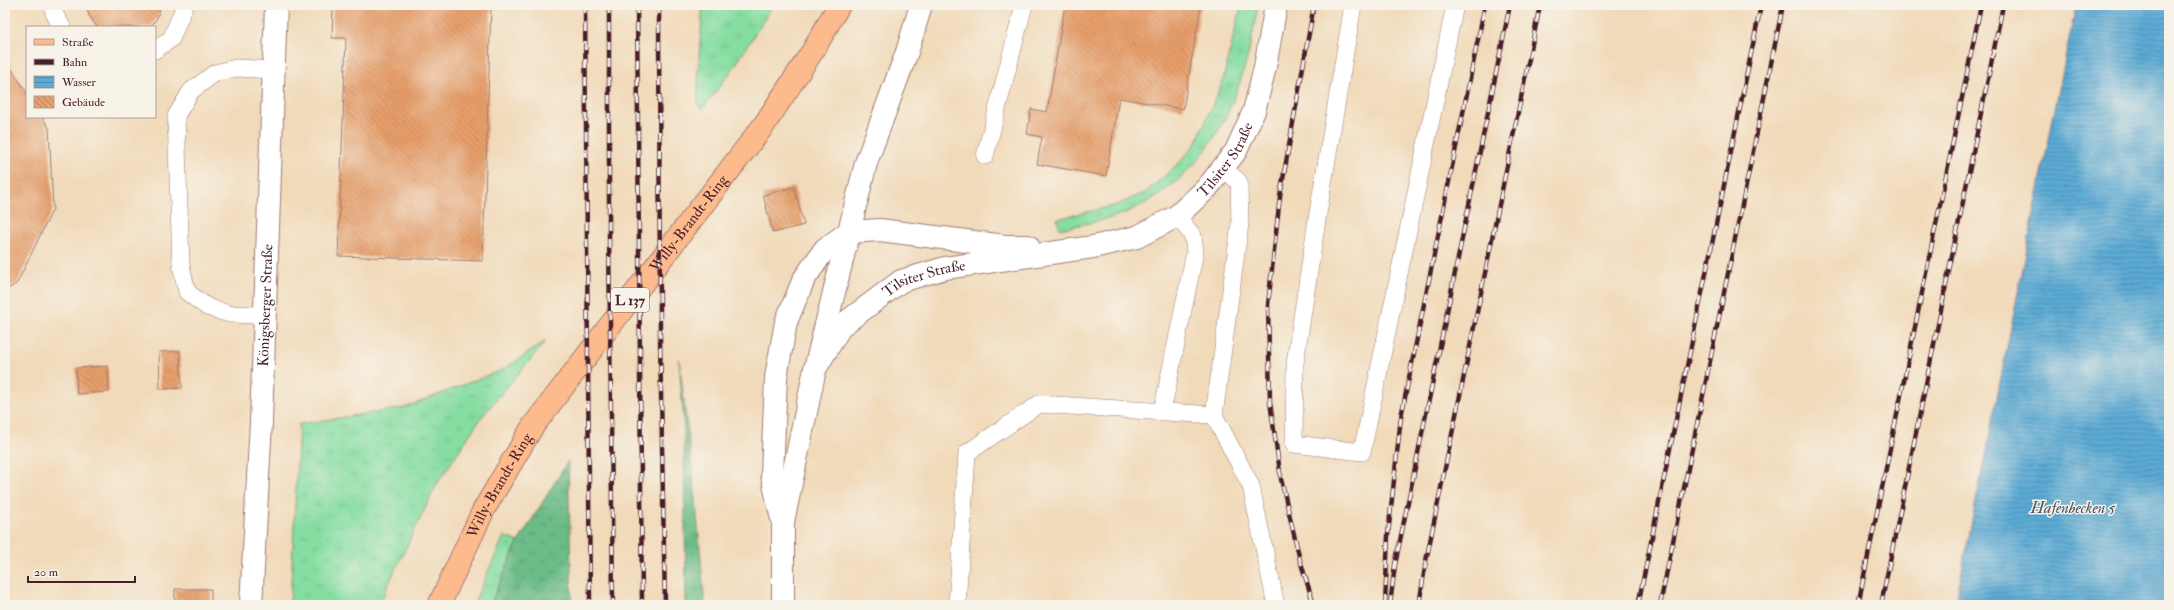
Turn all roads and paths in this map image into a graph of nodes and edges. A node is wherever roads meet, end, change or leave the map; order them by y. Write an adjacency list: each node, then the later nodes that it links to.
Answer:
1 (53, 5): 10 (lane)
2 (185, 5): 11 (lane)
3 (276, 5): 12 (street, Königsberger Straße)
4 (839, 5): 24 (main road, Willy-Brandt-Ring / L 137)
5 (921, 5): 16 (street, Tilsiter Straße)
6 (1024, 5): 13 (lane)
7 (1276, 5): 14 (street, Tilsiter Straße)
8 (1353, 5): 9 (lane)
9 (1455, 5)
10 (61, 26)
11 (156, 49)
12 (274, 70): 18 (street, Königsberger Straße); 18 (lane)
13 (985, 156)
14 (1223, 168): 15 (street, Tilsiter Straße); 21 (lane)
15 (1177, 216): 17 (street, Tilsiter Straße); 20 (lane)
16 (849, 232): 17 (street, Tilsiter Straße); 19 (street, Tilsiter Straße); 22 (street, Tilsiter Straße)
17 (1093, 247): 19 (street, Tilsiter Straße)
18 (265, 316): 23 (street, Königsberger Straße)
19 (815, 369): 22 (street, Tilsiter Straße)
20 (1162, 412): 21 (lane); 26 (lane)
21 (1214, 415): 27 (lane)
22 (783, 522): 25 (street, Tilsiter Straße)
23 (251, 605)
24 (439, 605)
25 (783, 605)
26 (957, 605)
27 (1276, 605)

